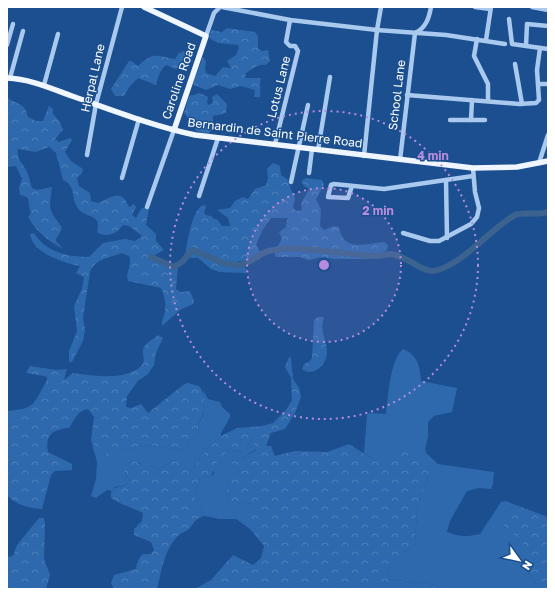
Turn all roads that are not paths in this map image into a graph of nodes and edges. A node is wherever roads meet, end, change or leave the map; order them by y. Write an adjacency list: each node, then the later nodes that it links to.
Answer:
1 (122, 7): 35 (street, Herpal Lane)
2 (144, 7): 18 (main road, Caroline Road)
3 (221, 7): 11 (street); 18 (street)
4 (381, 7): 14 (street)
5 (431, 7): 16 (street)
6 (475, 7): 8 (street)
7 (532, 7): 9 (street)
8 (491, 8): 20 (street)
9 (548, 10)
10 (509, 19): 23 (street)
11 (290, 20): 14 (street); 45 (street, Lotus Lane)
12 (13, 24): 21 (street)
13 (548, 26): 23 (street)
14 (377, 30): 16 (street); 50 (street)
15 (23, 31): 27 (street)
16 (415, 33): 19 (street); 32 (street, School Lane)
17 (58, 34): 31 (street)
18 (206, 36): 42 (main road, Caroline Road)
19 (477, 39): 20 (street); 34 (street)
20 (486, 40): 22 (street)
21 (7, 44)
22 (505, 44)
23 (526, 46): 24 (street)
24 (540, 48): 25 (street); 30 (street)
25 (548, 49)
26 (515, 64): 36 (street)
27 (8, 78): 31 (main road, Bernardin de Saint Pierre Road)
28 (330, 78): 48 (street)
29 (547, 83): 30 (street)
30 (539, 84): 36 (street)
31 (44, 85): 35 (main road, Bernardin de Saint Pierre Road)
32 (407, 95): 33 (street); 51 (street, School Lane)
33 (472, 100): 34 (street); 40 (street)
34 (488, 101): 36 (street)
35 (96, 104): 38 (main road, Bernardin de Saint Pierre Road); 49 (street, Herpal Lane)
36 (521, 104)
37 (308, 105): 46 (street)
38 (139, 119): 42 (main road, Bernardin de Saint Pierre Road); 57 (street)
39 (450, 120): 40 (street)
40 (471, 120): 41 (street)
41 (484, 120)
42 (174, 130): 44 (main road, Bernardin de Saint Pierre Road); 62 (street)
43 (548, 135): 53 (street)
44 (218, 138): 45 (main road, Bernardin de Saint Pierre Road); 61 (street)
45 (275, 144): 46 (main road, Bernardin de Saint Pierre Road)
46 (298, 147): 47 (main road, Bernardin de Saint Pierre Road); 59 (street)
47 (312, 149): 48 (main road, Bernardin de Saint Pierre Road); 55 (street)
48 (318, 150): 50 (main road, Bernardin de Saint Pierre Road)
49 (87, 155)
50 (364, 156): 51 (main road, Bernardin de Saint Pierre Road)
51 (400, 160): 54 (main road, Bernardin de Saint Pierre Road)
52 (548, 161): 53 (main road, Bernardin de Saint Pierre Road)
53 (539, 163): 54 (main road, Bernardin de Saint Pierre Road)
54 (473, 168): 56 (street)
55 (309, 173)
56 (473, 176): 58 (street); 64 (street)
57 (122, 178)
58 (446, 180): 60 (street); 64 (street)
59 (291, 182)
60 (352, 186): 60 (street)
61 (199, 196)
62 (148, 207)
63 (403, 233): 64 (street)
64 (447, 238)

